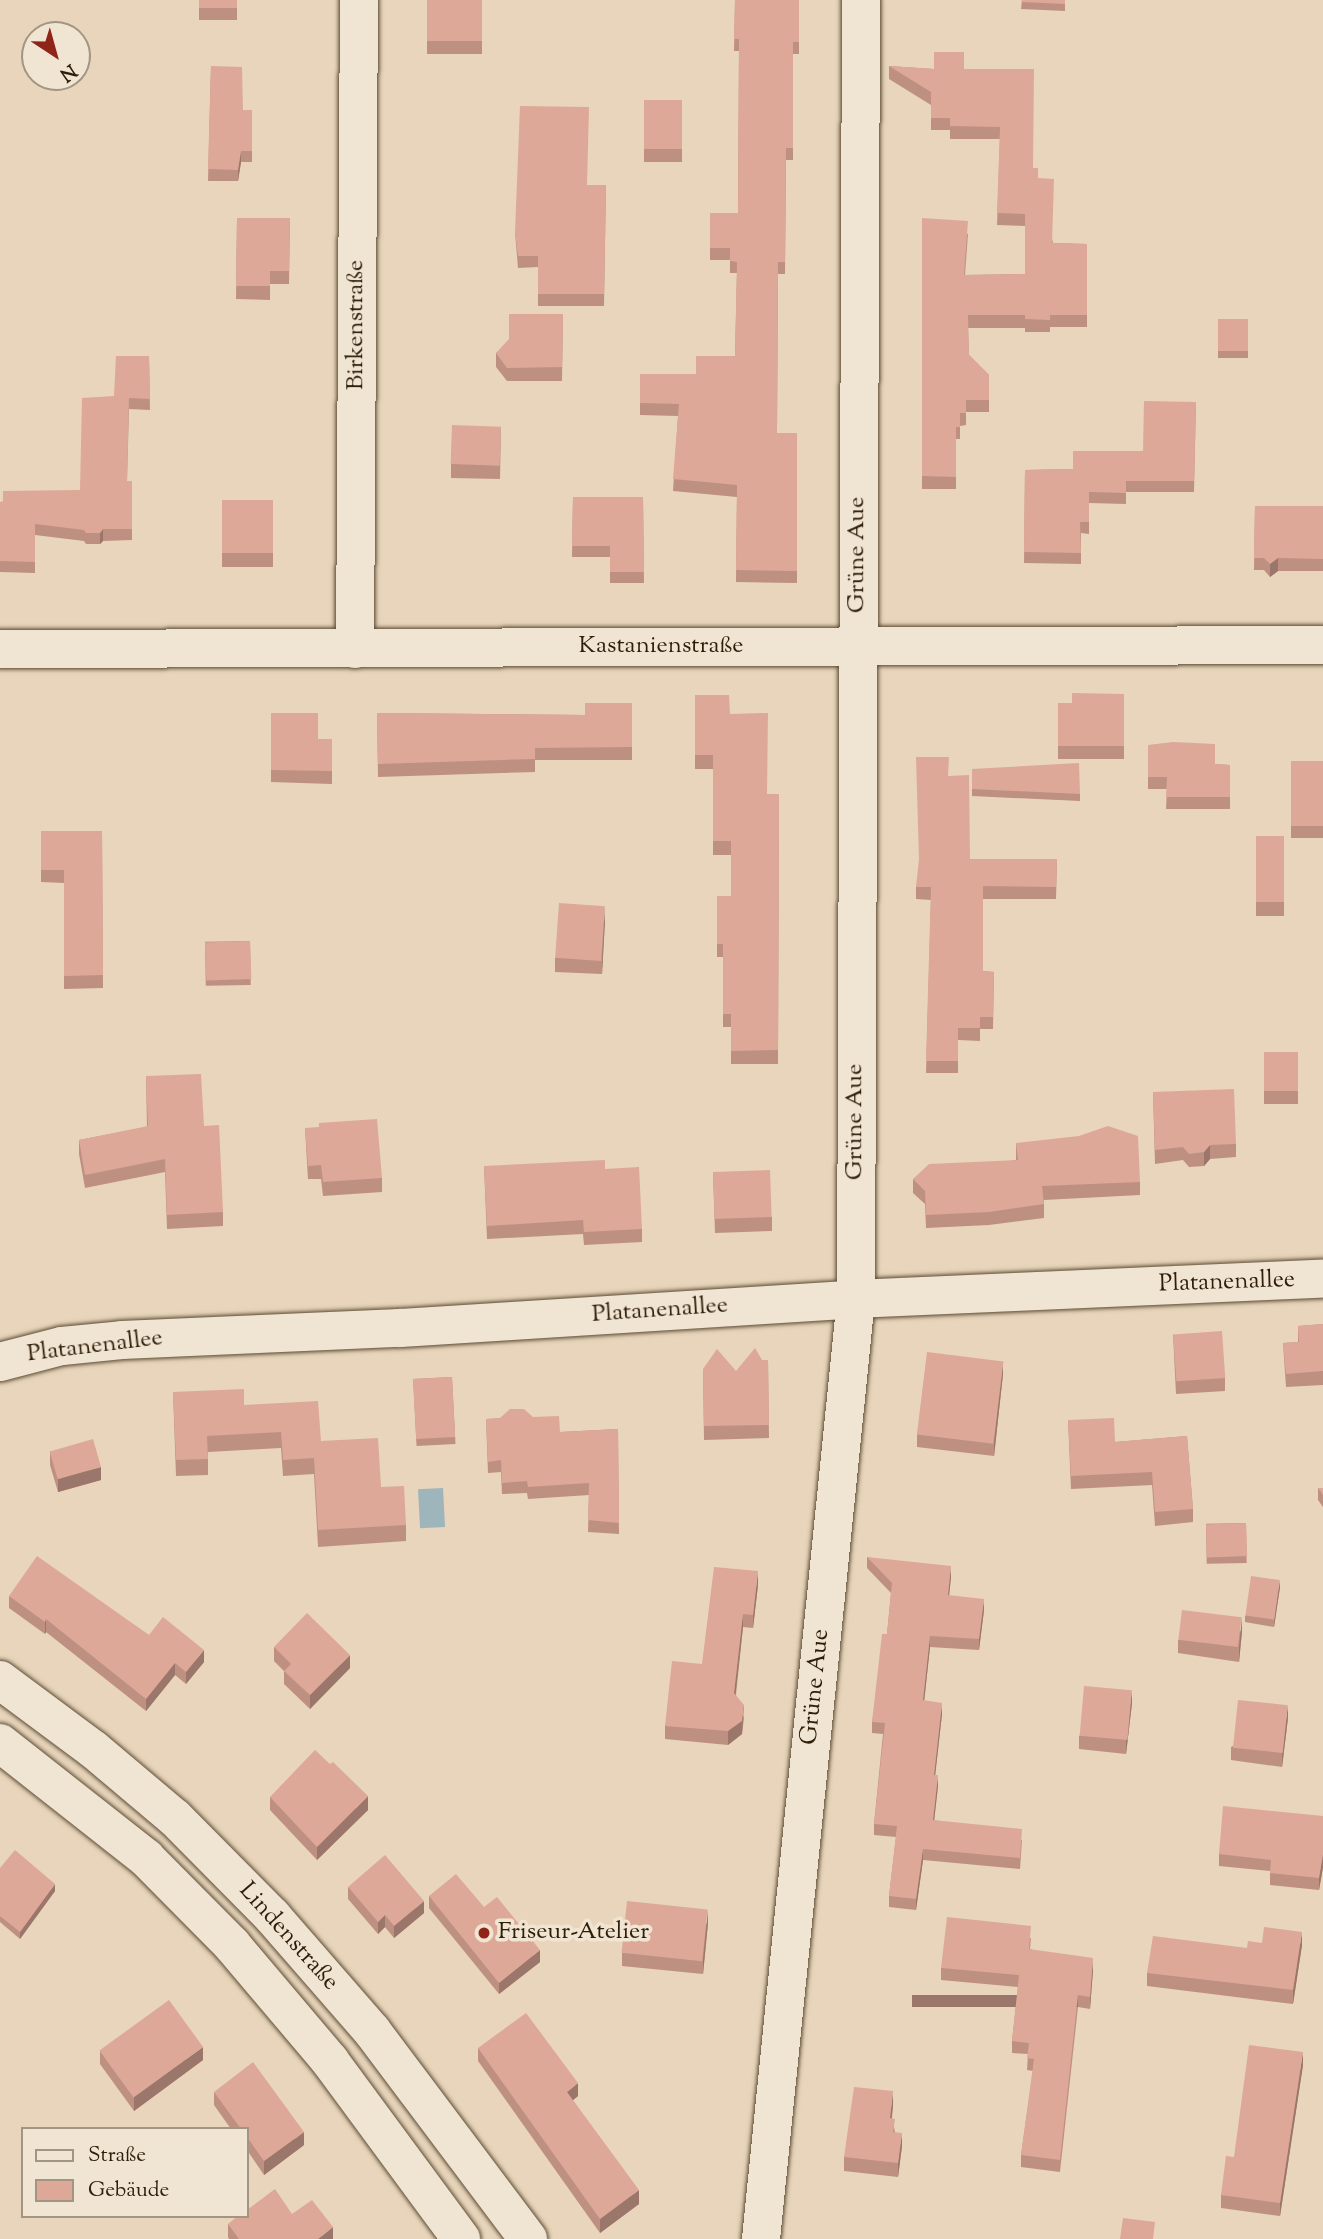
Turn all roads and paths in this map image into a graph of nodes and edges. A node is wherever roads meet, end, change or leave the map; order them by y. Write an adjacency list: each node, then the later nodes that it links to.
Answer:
1 (359, 0): 6 (street, Birkenstraße)
2 (861, 0): 3 (street, Grüne Aue)
3 (857, 645): 4 (street, Kastanienstraße); 6 (street, Kastanienstraße); 8 (street, Grüne Aue)
4 (1323, 645)
5 (0, 649): 6 (street, Kastanienstraße)
6 (355, 649)
7 (1323, 1279): 8 (street, Platanenallee)
8 (856, 1299): 9 (street, Platanenallee); 14 (street, Grüne Aue)
9 (0, 1362)
10 (0, 1680): 13 (street, Lindenstraße)
11 (0, 1743): 12 (street, Lindenstraße)
12 (461, 2239)
13 (528, 2239)
14 (761, 2239)

